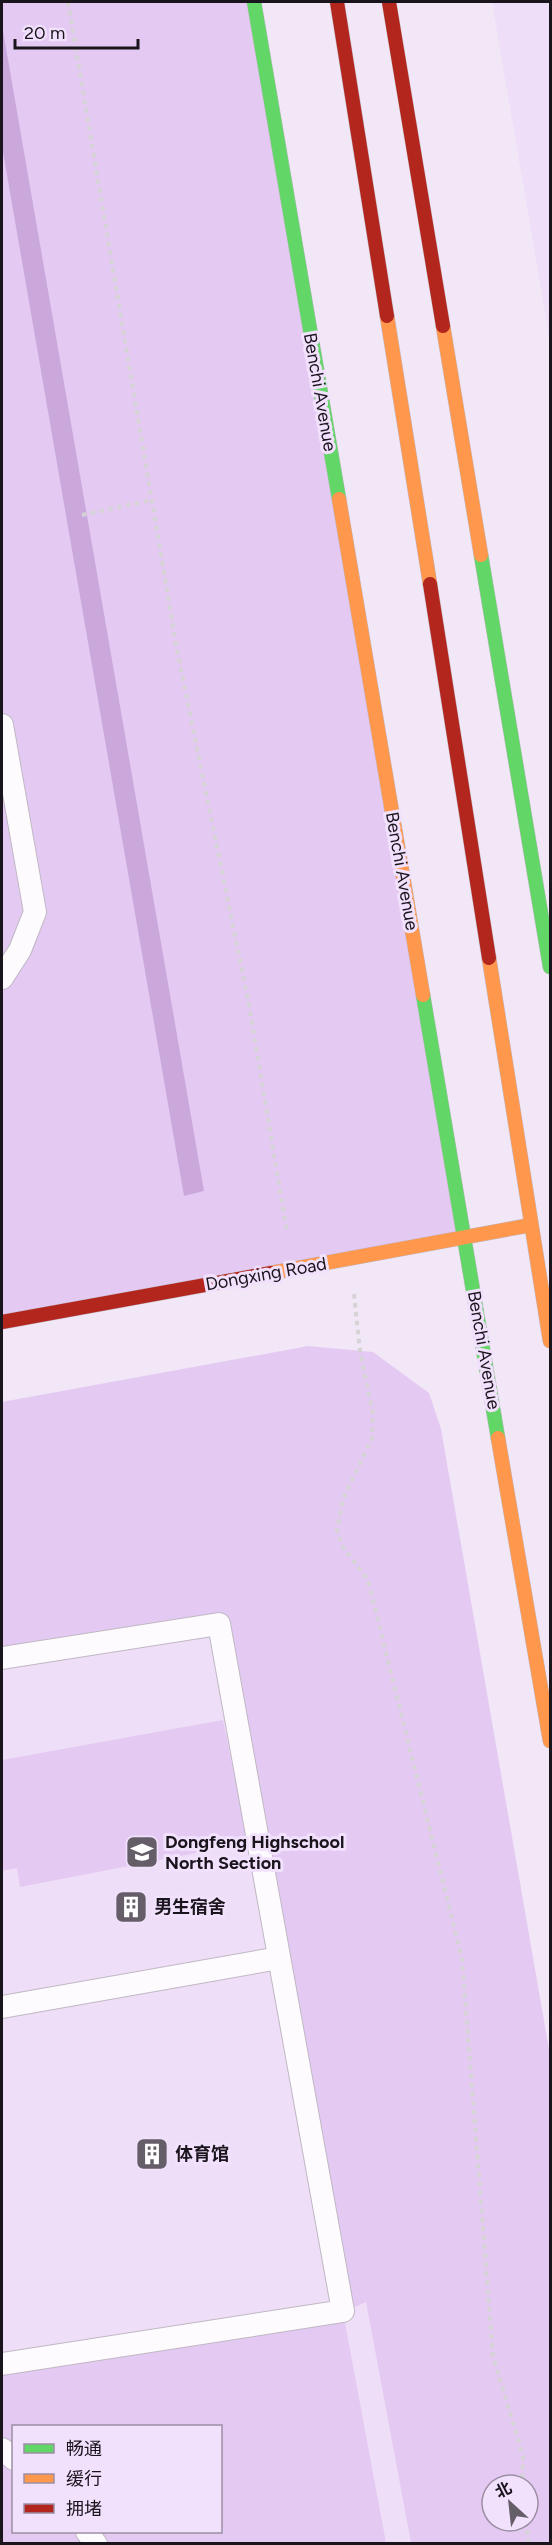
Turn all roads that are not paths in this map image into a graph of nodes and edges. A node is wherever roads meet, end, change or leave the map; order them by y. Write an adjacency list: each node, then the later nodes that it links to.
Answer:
1 (254, 2): 8 (main road, Benchi Avenue)
2 (337, 2): 7 (main road)
3 (389, 2): 5 (main road)
4 (2, 725): 6 (lane)
5 (550, 967)
6 (2, 978)
7 (531, 1225): 8 (main road, Dongxing Road); 10 (main road)
8 (465, 1239): 9 (main road, Dongxing Road); 12 (main road, Benchi Avenue)
9 (2, 1322)
10 (550, 1341)
11 (2, 1658): 13 (lane)
12 (550, 1741)
13 (279, 1958): 14 (lane); 15 (lane)
14 (2, 2007)
15 (2, 2364)

